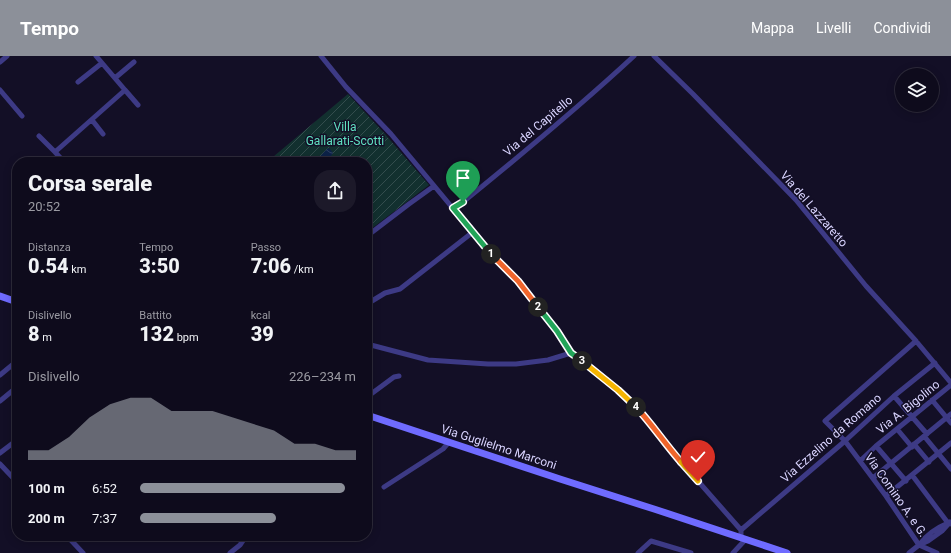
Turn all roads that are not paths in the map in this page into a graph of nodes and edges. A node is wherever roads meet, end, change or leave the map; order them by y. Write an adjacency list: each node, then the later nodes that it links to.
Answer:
1 (7, 56): 6 (street)
2 (96, 56): 8 (street)
3 (321, 56): 20 (street)
4 (634, 56): 21 (street, Via del Capitello)
5 (654, 56): 27 (street, Via del Lazzaretto)
6 (0, 62)
7 (134, 62): 9 (street)
8 (103, 65): 9 (street); 10 (street)
9 (115, 78): 12 (street)
10 (78, 82)
11 (0, 90): 14 (street)
12 (125, 90): 13 (street); 15 (street)
13 (138, 105)
14 (22, 116)
15 (92, 120): 16 (street); 18 (street)
16 (103, 134)
17 (40, 136): 18 (street)
18 (56, 152): 19 (street)
19 (60, 157)
20 (434, 186): 21 (street); 22 (street)
21 (453, 208): 23 (street)
22 (372, 232)
23 (473, 232): 26 (street); 29 (street)
24 (0, 296): 25 (street)
25 (12, 300)
26 (372, 301)
27 (916, 341): 30 (street, Via del Lazzaretto); 46 (street, Via Comino A. e G.)
28 (372, 345): 29 (street)
29 (571, 353): 66 (street)
30 (935, 363): 34 (street, Via del Lazzaretto); 37 (street, Via Ezzelino da Romano)
31 (12, 365): 32 (street)
32 (0, 375)
33 (399, 376): 36 (street)
34 (951, 384): 38 (street, Via A. Bigolino)
35 (12, 391): 39 (street)
36 (372, 394)
37 (894, 396): 41 (street); 46 (street, Via Ezzelino da Romano)
38 (932, 400): 40 (street); 41 (street, Via A. Bigolino)
39 (0, 401)
40 (949, 416): 43 (street); 45 (street)
41 (912, 417): 44 (street, Via A. Bigolino); 45 (street)
42 (372, 418): 47 (street, Via Guglielmo Marconi)
43 (951, 423)
44 (897, 429): 50 (street); 51 (street, Via A. Bigolino)
45 (925, 435): 50 (street); 53 (street)
46 (845, 441): 54 (street, Via Comino A. e G.); 66 (street, Via Ezzelino da Romano)
47 (449, 442): 63 (street); 67 (street, Via Guglielmo Marconi)
48 (951, 443): 53 (street)
49 (12, 444): 52 (street)
50 (913, 445): 55 (street); 57 (street)
51 (876, 446): 54 (street, Via A. Bigolino); 57 (street)
52 (0, 453)
53 (938, 454): 55 (street); 58 (street)
54 (860, 461): 61 (street, Via Comino A. e G.)
55 (929, 462): 59 (street)
56 (0, 464): 60 (street)
57 (891, 464): 61 (street); 62 (street)
58 (951, 469)
59 (912, 475): 62 (street); 65 (street)
60 (12, 477)
61 (873, 478): 64 (street, Via Comino A. e G.)
62 (906, 481): 64 (street)
63 (384, 487)
64 (886, 496): 70 (street, Via Comino A. e G.)
65 (950, 523): 70 (street)
66 (742, 530): 67 (street)
67 (744, 539): 75 (street); 76 (street, Via Guglielmo Marconi)
68 (72, 541): 71 (street)
69 (243, 541): 72 (street)
70 (920, 545): 77 (street); 78 (street, Via Comino A. e G.)
71 (83, 553)
72 (230, 553)
73 (638, 553): 74 (street)
74 (691, 553)
75 (733, 553)
76 (787, 553)
77 (909, 553)
78 (937, 553)

